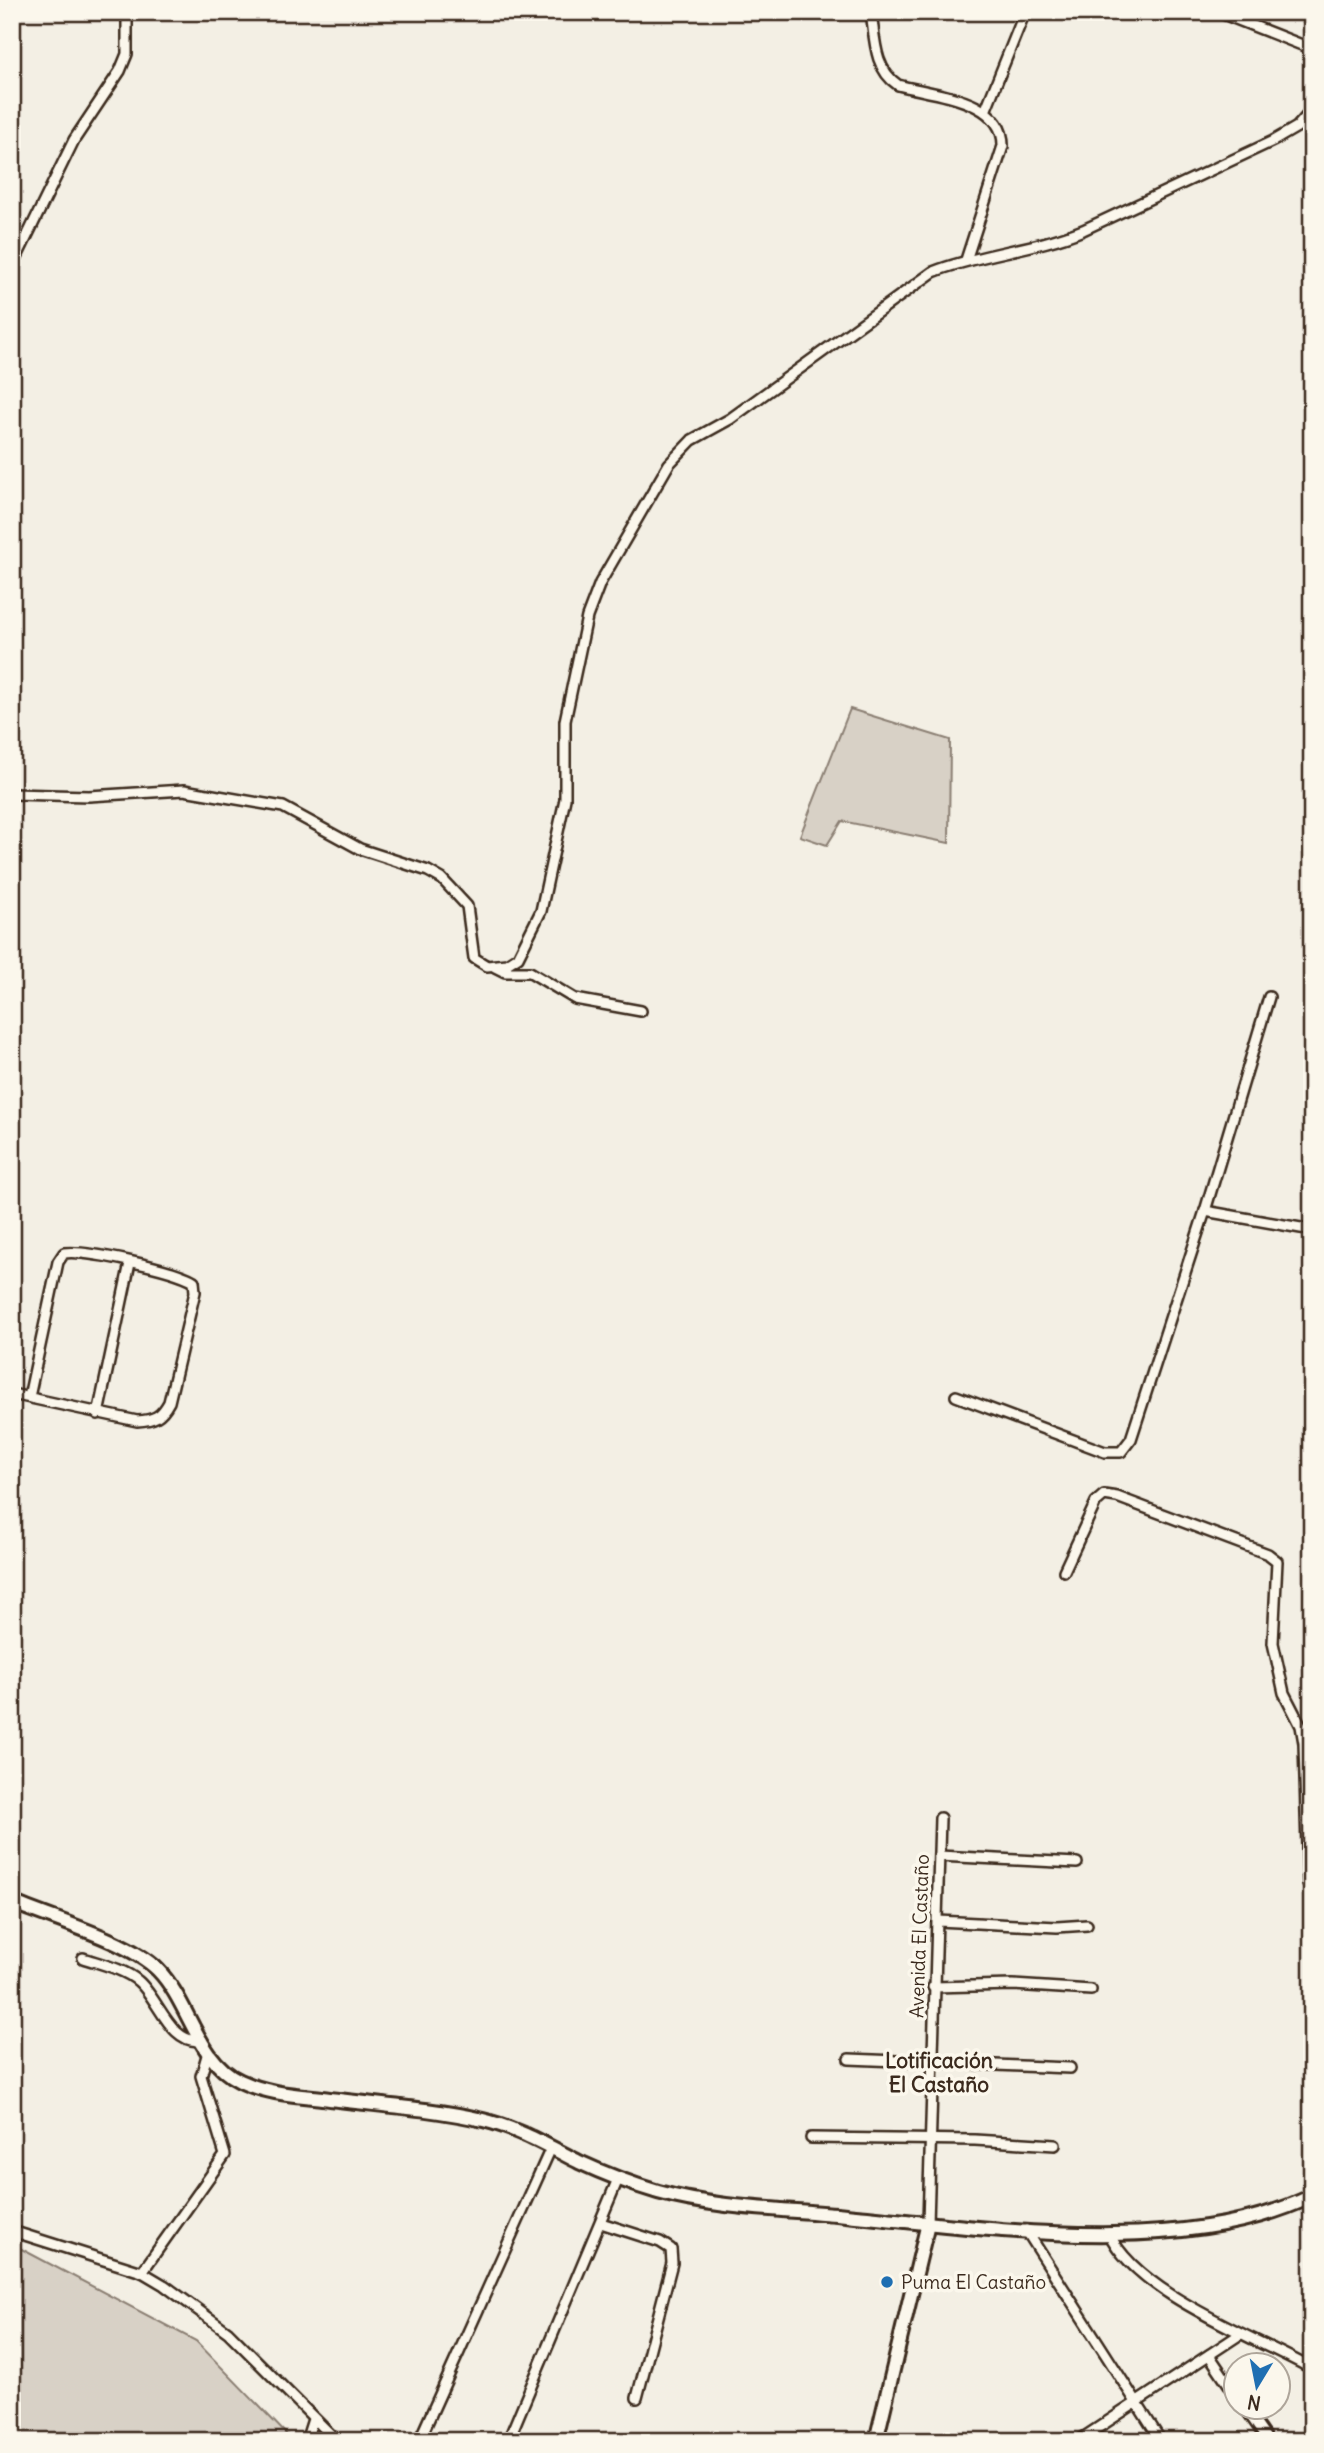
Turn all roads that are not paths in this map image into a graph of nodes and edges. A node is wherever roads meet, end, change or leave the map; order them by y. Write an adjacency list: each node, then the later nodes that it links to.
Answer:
1 (127, 12): 9 (street)
2 (871, 12): 6 (street)
3 (1025, 12): 6 (street)
4 (1217, 12): 5 (street)
5 (1312, 49)
6 (986, 109): 8 (street)
7 (1312, 110): 8 (street)
8 (967, 260): 11 (street)
9 (12, 267)
10 (12, 794): 11 (street)
11 (495, 967): 13 (street)
12 (1269, 997): 14 (street)
13 (641, 1011)
14 (1205, 1211): 15 (street); 18 (street)
15 (1312, 1230)
16 (130, 1263): 19 (street); 20 (street); 20 (street)
17 (12, 1394): 19 (street)
18 (956, 1396)
19 (29, 1397): 20 (street)
20 (98, 1413)
21 (1064, 1571): 25 (street)
22 (940, 1818): 23 (street, Avenida El Castaño)
23 (939, 1856): 24 (street); 27 (street, Avenida El Castaño)
24 (1077, 1863)
25 (1312, 1892)
26 (12, 1902): 32 (street)
27 (938, 1921): 28 (street); 30 (street, Avenida El Castaño)
28 (1087, 1925)
29 (83, 1958): 32 (street)
30 (933, 1987): 31 (street); 35 (street, Avenida El Castaño)
31 (1091, 1990)
32 (202, 2040): 33 (street)
33 (208, 2052): 40 (street); 48 (street)
34 (849, 2059): 35 (street)
35 (932, 2063): 36 (street); 38 (street, Avenida El Castaño)
36 (1070, 2068)
37 (811, 2138): 38 (street)
38 (932, 2140): 39 (street); 44 (street, Avenida El Castaño)
39 (1055, 2145)
40 (551, 2147): 41 (street); 59 (street)
41 (618, 2179): 43 (street); 44 (street)
42 (1312, 2196): 47 (street)
43 (601, 2223): 53 (street); 60 (street)
44 (928, 2223): 45 (street); 61 (street)
45 (1026, 2230): 47 (street); 54 (street)
46 (12, 2231): 48 (street)
47 (1109, 2233): 49 (street)
48 (142, 2272): 55 (street)
49 (1239, 2334): 50 (street); 51 (street)
50 (1209, 2355): 52 (street); 54 (street)
51 (1312, 2369)
52 (1222, 2374)
53 (638, 2398)
54 (1136, 2401): 62 (street); 63 (street)
55 (313, 2418): 57 (street); 58 (street)
56 (1255, 2422): 64 (street)
57 (306, 2441)
58 (337, 2441)
59 (419, 2441)
60 (508, 2441)
61 (876, 2441)
62 (1078, 2441)
63 (1161, 2441)
64 (1268, 2441)

